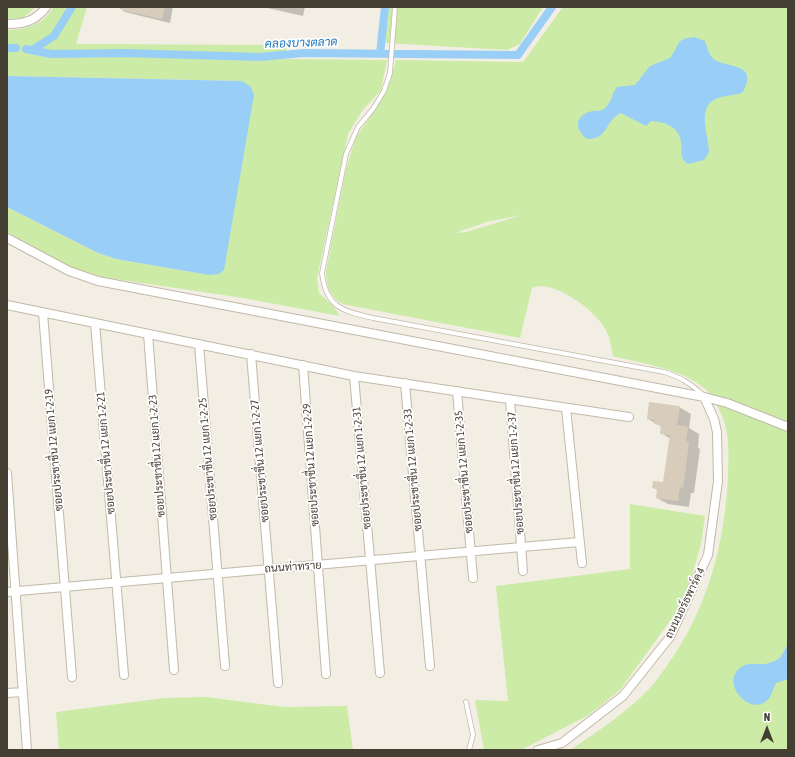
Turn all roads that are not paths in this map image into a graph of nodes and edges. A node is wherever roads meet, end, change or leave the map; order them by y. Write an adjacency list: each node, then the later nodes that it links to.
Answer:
1 (46, 7): 3 (street)
2 (396, 7): 15 (lane)
3 (7, 24)
4 (7, 238): 15 (street)
5 (7, 305): 6 (street)
6 (43, 313): 7 (street); 34 (street, ซอยประชาชื่น 12 แยก 1-2-19)
7 (95, 323): 8 (street); 33 (street, ซอยประชาชื่น 12 แยก 1-2-21)
8 (148, 334): 9 (street); 31 (street, ซอยประชาชื่น 12 แยก 1-2-23)
9 (199, 344): 10 (street); 30 (street, ซอยประชาชื่น 12 แยก 1-2-25)
10 (251, 354): 11 (street); 28 (street, ซอยประชาชื่น 12 แยก 1-2-27)
11 (303, 365): 12 (street); 27 (street, ซอยประชาชื่น 12 แยก 1-2-29)
12 (354, 376): 13 (street); 25 (street, ซอยประชาชื่น 12 แยก 1-2-31)
13 (405, 383): 14 (street); 24 (street, ซอยประชาชื่น 12 แยก 1-2-33)
14 (457, 392): 16 (street); 23 (street, ซอยประชาชื่น 12 แยก 1-2-35)
15 (704, 397): 19 (street); 49 (street, ถนนนอร์ธพาร์ค 4)
16 (510, 400): 17 (street); 22 (street, ซอยประชาชื่น 12 แยก 1-2-37)
17 (566, 408): 18 (street); 21 (street)
18 (629, 417)
19 (788, 427)
20 (7, 473): 35 (street)
21 (580, 542): 22 (street, ถนนท่าทราย); 26 (street)
22 (521, 546): 23 (street, ถนนท่าทราย); 29 (street, ซอยประชาชื่น 12 แยก 1-2-37)
23 (471, 552): 24 (street, ถนนท่าทราย); 32 (street, ซอยประชาชื่น 12 แยก 1-2-35)
24 (421, 556): 25 (street, ถนนท่าทราย); 37 (street, ซอยประชาชื่น 12 แยก 1-2-33)
25 (370, 561): 27 (street, ถนนท่าทราย); 39 (street, ซอยประชาชื่น 12 แยก 1-2-31)
26 (582, 563)
27 (319, 565): 28 (street, ถนนท่าทราย); 40 (street, ซอยประชาชื่น 12 แยก 1-2-29)
28 (269, 568): 30 (street, ถนนท่าทราย); 43 (street, ซอยประชาชื่น 12 แยก 1-2-27)
29 (523, 570)
30 (218, 573): 31 (street, ถนนท่าทราย); 36 (street, ซอยประชาชื่น 12 แยก 1-2-25)
31 (167, 578): 33 (street, ถนนท่าทราย); 38 (street, ซอยประชาชื่น 12 แยก 1-2-23)
32 (474, 578)
33 (117, 583): 34 (street, ถนนท่าทราย); 41 (street, ซอยประชาชื่น 12 แยก 1-2-21)
34 (65, 588): 35 (street, ถนนท่าทราย); 42 (street, ซอยประชาชื่น 12 แยก 1-2-19)
35 (11, 592): 44 (street)
36 (225, 666)
37 (430, 666)
38 (174, 670)
39 (380, 673)
40 (326, 674)
41 (124, 675)
42 (72, 677)
43 (278, 683)
44 (23, 692): 45 (street); 47 (street)
45 (7, 693)
46 (466, 702): 48 (lane)
47 (27, 750)
48 (469, 750)
49 (538, 750)

